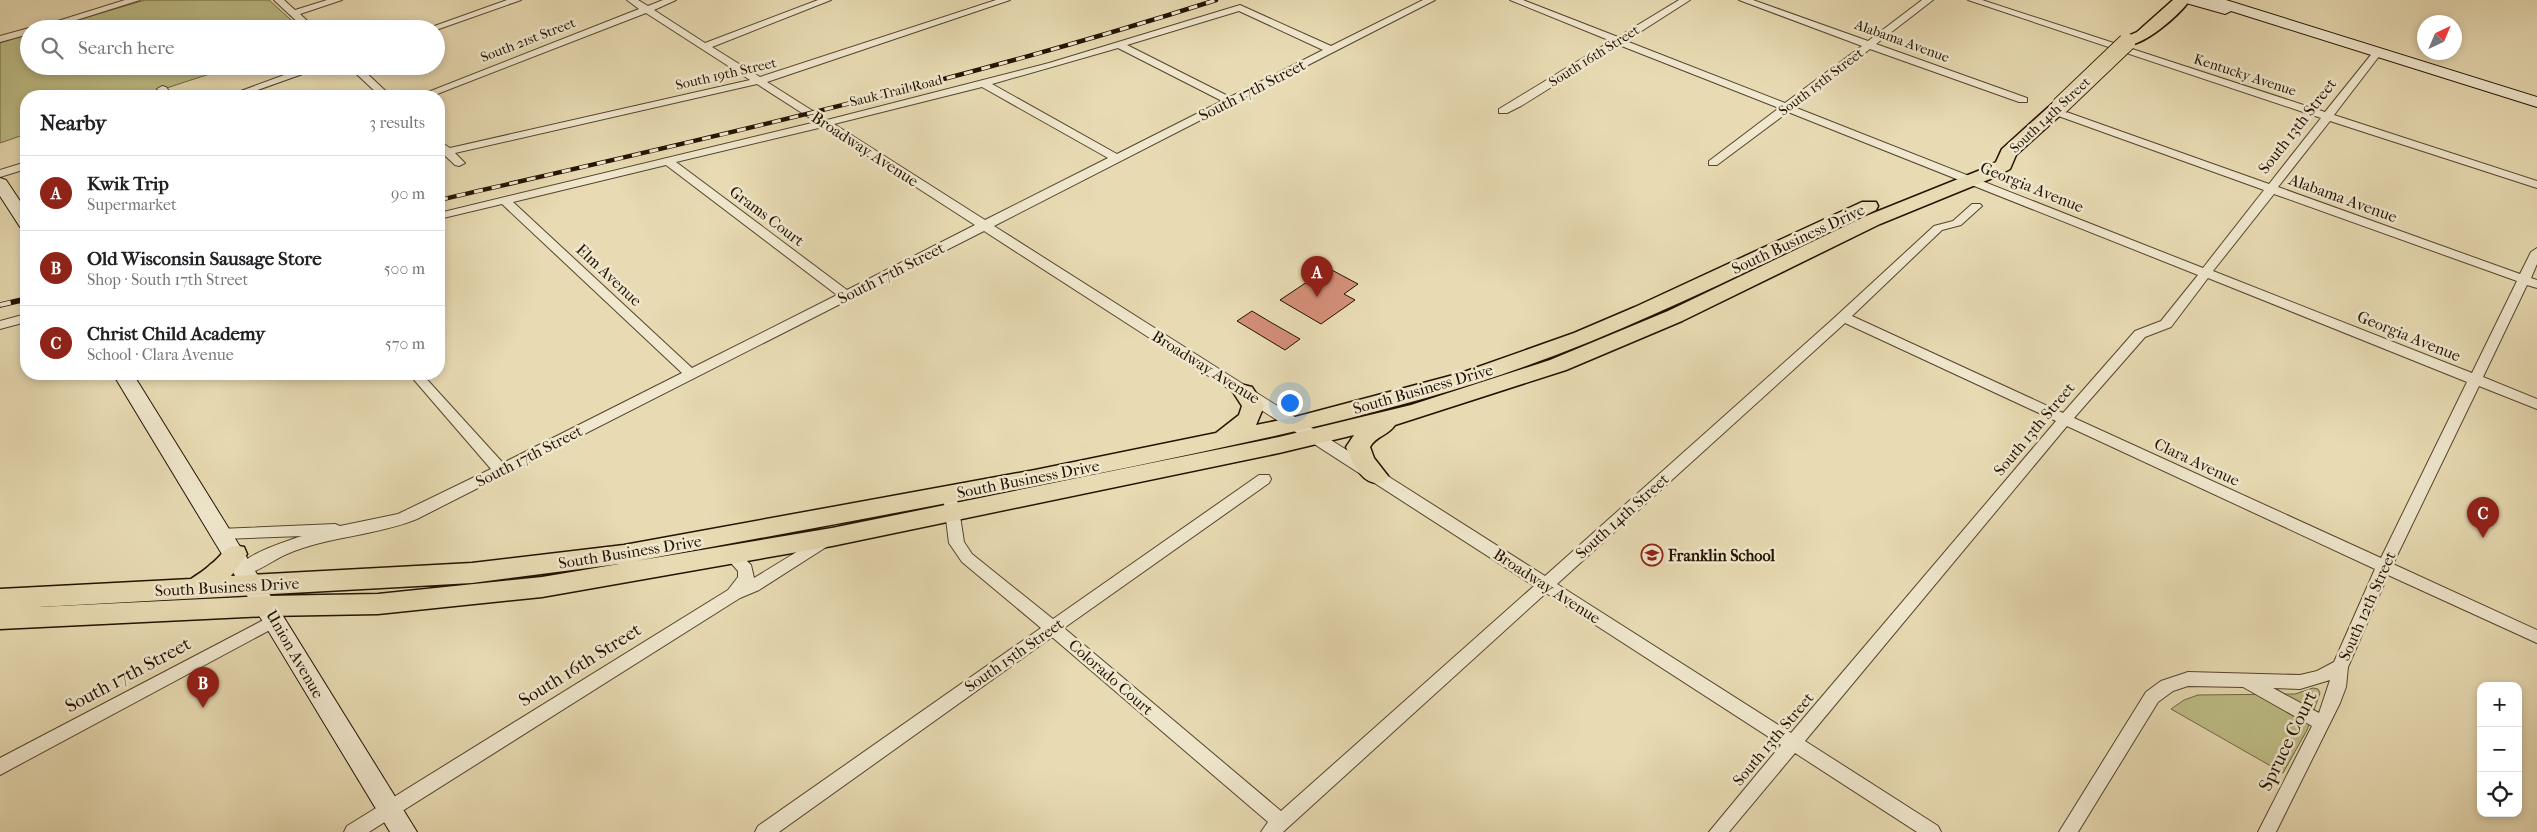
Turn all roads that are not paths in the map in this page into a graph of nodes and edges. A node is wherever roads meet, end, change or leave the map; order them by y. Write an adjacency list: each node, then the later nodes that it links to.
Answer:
1 (135, 0): 19 (street)
2 (279, 0): 18 (street)
3 (337, 0): 18 (street)
4 (516, 0): 21 (street)
5 (632, 0): 17 (street, Broadway Avenue)
6 (671, 0): 17 (street, South 21st Street)
7 (826, 0): 28 (street)
8 (1003, 0): 33 (street, South 19th Street)
9 (1430, 0): 29 (street, South 17th Street)
10 (1515, 0): 24 (street, Georgia Avenue)
11 (1685, 0): 24 (street, South 16th Street)
12 (1744, 0): 27 (street, Alabama Avenue)
13 (1928, 0): 27 (street, South 15th Street)
14 (1973, 0): 44 (street, Kentucky Avenue)
15 (2212, 0): 25 (street)
16 (2175, 1): 25 (street); 42 (main road, South 14th Street, bridge)
17 (646, 9): 28 (street, Broadway Avenue); 37 (street, South 21st Street)
18 (294, 14): 20 (street)
19 (67, 20)
20 (301, 20)
21 (445, 24)
22 (20, 34): 23 (street)
23 (0, 40)
24 (1619, 41): 41 (street, Georgia Avenue); 43 (street, South 16th Street)
25 (2345, 43): 30 (street)
26 (1120, 45): 29 (street, Sauk Trail Road); 34 (street, Sauk Trail Road); 39 (street)
27 (1869, 45): 38 (street, Alabama Avenue); 41 (street, South 15th Street)
28 (705, 46): 33 (street, Broadway Avenue)
29 (1331, 50): 39 (street, South 17th Street)
30 (2377, 53): 40 (street); 44 (street, South 13th Street)
31 (294, 75): 35 (street)
32 (363, 75): 36 (street)
33 (759, 81): 45 (street, Broadway Avenue); 47 (street, South 19th Street)
34 (984, 84): 45 (street, Sauk Trail Road); 49 (street)
35 (250, 90)
36 (379, 90)
37 (437, 90)
38 (2023, 100)
39 (1230, 101): 49 (street, South 17th Street)
40 (2537, 102)
41 (1787, 107): 52 (street, South 15th Street); 54 (street, Georgia Avenue)
42 (2057, 109): 48 (main road, South 14th Street); 59 (street, Alabama Avenue)
43 (1503, 111)
44 (2327, 116): 58 (street, Kentucky Avenue); 59 (street, South 13th Street)
45 (827, 124): 50 (street, Sauk Trail Road); 64 (street, Broadway Avenue)
46 (445, 149): 47 (street)
47 (448, 152): 51 (street)
48 (2008, 153): 54 (main road, South Business Drive); 56 (main road, South 14th Street)
49 (1116, 158): 64 (street, South 17th Street)
50 (669, 162): 60 (street, Sauk Trail Road); 68 (street, Grams Court)
51 (459, 163)
52 (1713, 164)
53 (20, 167): 55 (street)
54 (1951, 172): 56 (street, Georgia Avenue); 80 (main road, South Business Drive)
55 (0, 174)
56 (1971, 180): 66 (street, Georgia Avenue); 78 (main road, South Business Drive)
57 (0, 183): 62 (street)
58 (2537, 185)
59 (2271, 189): 66 (street, South 13th Street); 67 (street, Alabama Avenue)
60 (504, 200): 63 (street, Sauk Trail Road); 72 (street, Elm Avenue)
61 (1976, 206): 69 (street, South 14th Street)
62 (20, 215)
63 (445, 215)
64 (984, 226): 68 (street, South 17th Street); 76 (street, Broadway Avenue)
65 (2537, 252): 67 (street, South 12th Street)
66 (2206, 274): 75 (street, Georgia Avenue); 79 (street, South 13th Street)
67 (2530, 282): 75 (street, South 12th Street)
68 (846, 296): 72 (street, South 17th Street)
69 (1843, 317): 79 (street, Clara Avenue); 91 (street, South 14th Street)
70 (20, 320): 71 (street)
71 (0, 325)
72 (692, 374): 82 (street, South 17th Street)
73 (127, 380): 87 (street, Union Avenue)
74 (420, 380): 82 (street)
75 (2475, 380): 77 (street, Georgia Avenue); 90 (street, South 12th Street)
76 (1244, 392): 80 (street, Broadway Avenue); 81 (main road)
77 (2537, 404)
78 (1400, 416): 80 (main road, South Business Drive); 83 (main road)
79 (2065, 420): 90 (street, Clara Avenue); 102 (street, South 13th Street)
80 (1305, 431): 81 (main road, South Business Drive); 83 (street, Broadway Avenue); 85 (main road, South Business Drive)
81 (1213, 442): 85 (main road, South Business Drive)
82 (501, 470): 86 (street, South 17th Street)
83 (1376, 476): 91 (street, Broadway Avenue)
84 (1264, 478): 97 (street, South 15th Street)
85 (951, 503): 88 (main road, South Business Drive); 92 (main road, South Business Drive); 97 (street, Colorado Court)
86 (346, 530): 87 (street, South 17th Street); 92 (street, South 17th Street)
87 (223, 533): 92 (street, Union Avenue)
88 (832, 536): 89 (main road, South Business Drive); 94 (street, South 16th Street)
89 (732, 555): 92 (main road, South Business Drive); 94 (street)
90 (2384, 567): 98 (street, Clara Avenue); 99 (street, South 12th Street)
91 (1546, 586): 102 (street, Broadway Avenue); 105 (street, South 14th Street)
92 (255, 587): 93 (main road, South Business Drive); 93 (main road); 96 (main road, South Business Drive); 103 (street, South 17th Street); 104 (street, Union Avenue)
93 (194, 590): 95 (main road, South Business Drive)
94 (734, 594): 104 (street, South 16th Street)
95 (0, 599)
96 (0, 619)
97 (1052, 628): 105 (street, Colorado Court); 108 (street, South 15th Street)
98 (2537, 637)
99 (2340, 667): 100 (street, South 12th Street); 101 (street, Spruce Court)
100 (2247, 682): 101 (street); 111 (street, South 12th Street)
101 (2322, 723): 112 (street, Spruce Court)
102 (1792, 743): 109 (street, South 13th Street); 110 (street, Broadway Avenue)
103 (0, 767)
104 (390, 809): 106 (street, South 16th Street); 107 (street, Union Avenue)
105 (1276, 827)
106 (353, 832)
107 (404, 832)
108 (764, 832)
109 (1718, 832)
110 (1932, 832)
111 (2068, 832)
112 (2267, 832)

